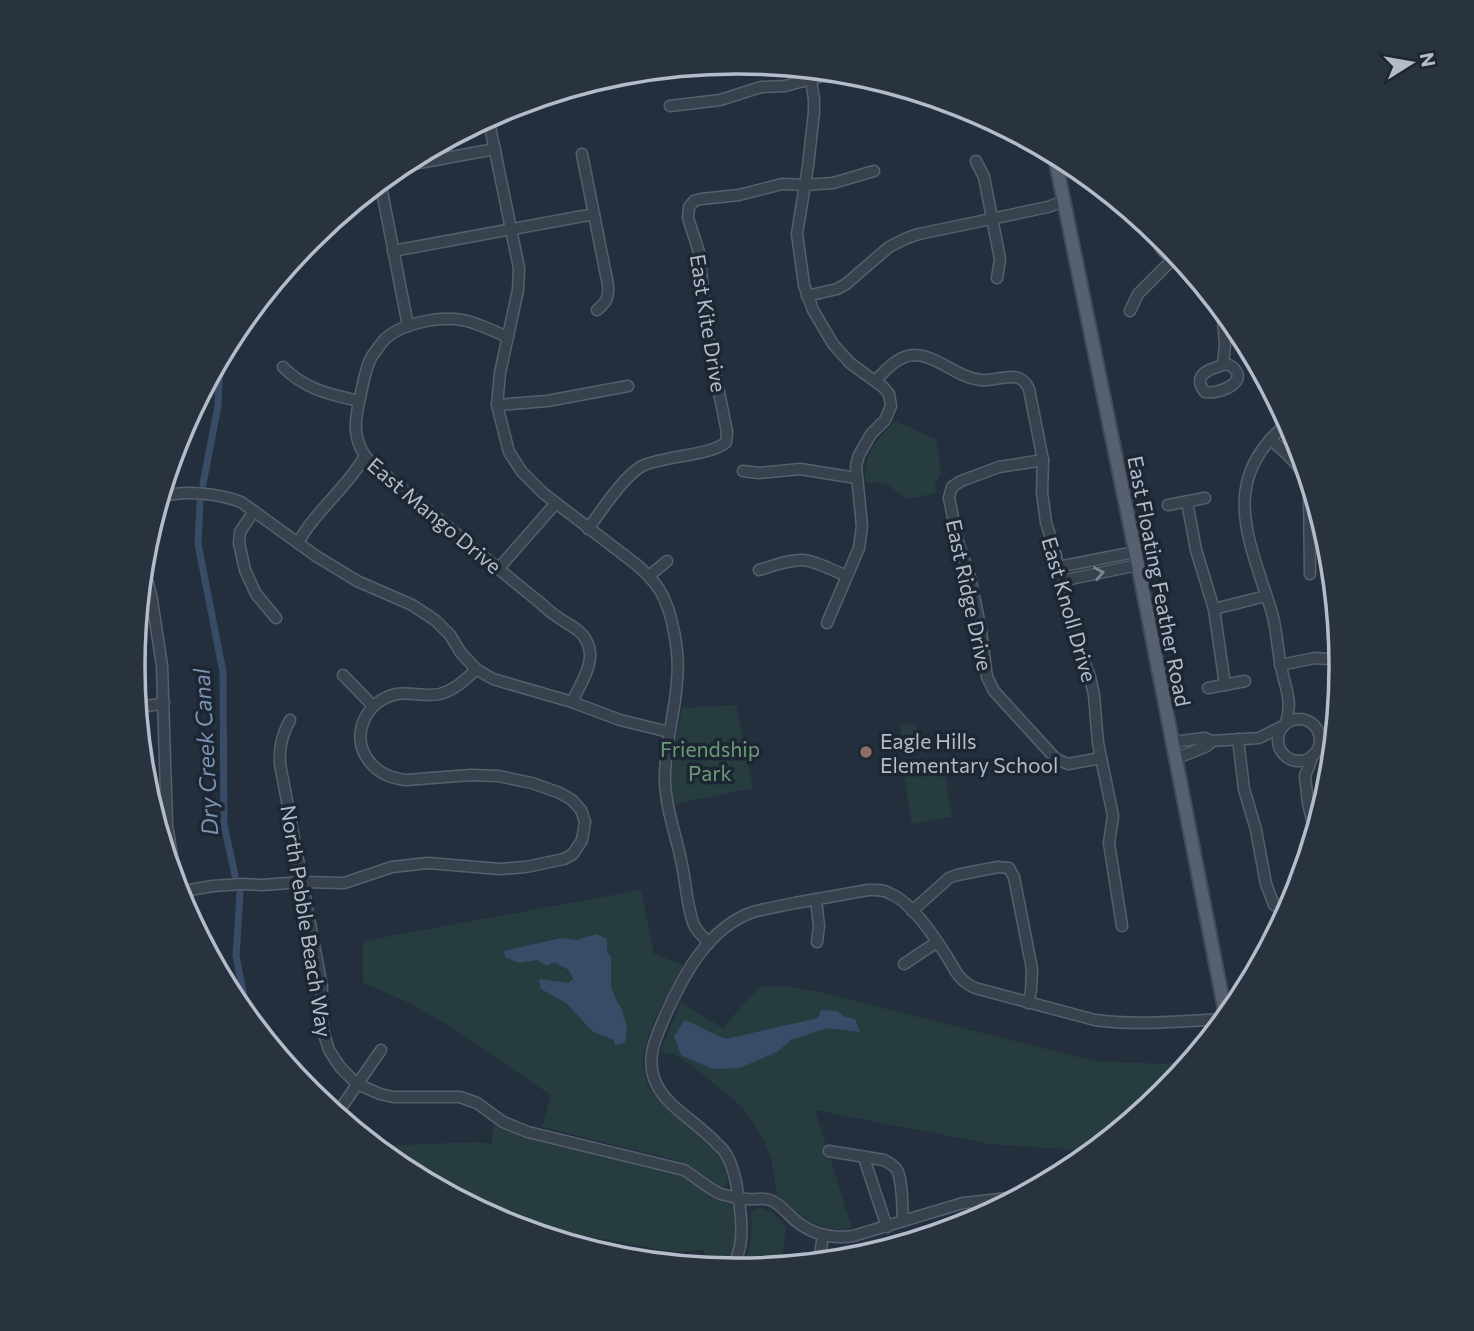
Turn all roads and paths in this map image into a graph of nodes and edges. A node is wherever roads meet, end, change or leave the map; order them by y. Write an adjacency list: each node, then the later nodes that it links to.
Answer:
1 (802, 78): 3 (street)
2 (811, 79): 11 (street)
3 (670, 106)
4 (490, 128): 5 (street)
5 (495, 149): 7 (street); 16 (street)
6 (582, 154): 14 (street)
7 (427, 161)
8 (976, 161): 15 (street)
9 (1058, 168): 13 (main road, East Floating Feather Road)
10 (874, 171): 11 (street)
11 (805, 185): 20 (street); 46 (street, East Kite Drive)
12 (382, 192): 17 (street)
13 (1064, 201): 15 (street); 48 (main road, East Floating Feather Road)
14 (594, 214): 16 (street); 21 (street)
15 (992, 218): 19 (street); 20 (street)
16 (511, 229): 17 (street); 25 (street)
17 (393, 251): 23 (street)
18 (1170, 262): 22 (street)
19 (998, 278)
20 (807, 296): 28 (street)
21 (597, 310)
22 (1130, 312)
23 (408, 326): 25 (street, East Mango Drive); 30 (street, East Mango Drive)
24 (1223, 328): 26 (street)
25 (508, 337): 31 (street)
26 (1223, 365)
27 (283, 367): 30 (street)
28 (875, 381): 36 (street, East Knoll Drive); 38 (street)
29 (628, 386): 31 (street)
30 (359, 401): 34 (street, East Mango Drive)
31 (497, 405): 42 (street)
32 (1280, 430): 33 (street)
33 (1270, 439): 35 (street); 58 (street)
34 (365, 456): 47 (street); 51 (street, East Mango Drive)
35 (1291, 458)
36 (1043, 460): 50 (street, East Knoll Drive); 84 (street, East Ridge Drive)
37 (743, 471): 38 (street)
38 (856, 478): 55 (street)
39 (170, 496): 44 (street)
40 (1205, 498): 41 (street)
41 (1186, 502): 43 (street); 59 (street)
42 (556, 503): 46 (street); 51 (street)
43 (1168, 505)
44 (254, 511): 47 (street); 60 (street)
45 (1309, 513): 53 (street)
46 (588, 528): 54 (street)
47 (298, 543): 64 (street)
48 (1136, 559): 50 (street); 56 (street, one-way to 48); 81 (main road, East Floating Feather Road)
49 (667, 561): 54 (street)
50 (1058, 567): 56 (street, East Knoll Drive)
51 (498, 569): 69 (street, East Mango Drive)
52 (759, 570): 55 (street)
53 (1310, 575)
54 (649, 576): 77 (street)
55 (847, 576): 61 (street)
56 (1061, 580): 84 (street, East Knoll Drive)
57 (150, 590): 70 (street)
58 (1266, 596): 59 (street); 63 (street)
59 (1214, 609): 67 (street)
60 (275, 618)
61 (827, 623)
62 (1329, 659): 63 (street)
63 (1280, 665): 71 (street)
64 (476, 669): 69 (street); 73 (street)
65 (343, 675): 73 (street)
66 (1245, 681): 67 (street)
67 (1225, 685): 68 (street)
68 (1208, 688)
69 (572, 702): 77 (street)
70 (164, 703): 72 (street); 89 (street)
71 (1290, 704): 74 (street); 76 (street)
72 (146, 706)
73 (373, 706): 90 (street)
74 (1304, 719): 76 (street); 83 (street)
75 (290, 720): 90 (street, North Pebble Beach Way)
76 (1284, 725): 78 (street); 82 (street)
77 (669, 732): 98 (street)
78 (1259, 738): 79 (street); 82 (street)
79 (1238, 739): 80 (street); 93 (street)
80 (1212, 741): 81 (street); 86 (street)
81 (1171, 742): 86 (main road, East Floating Feather Road)
82 (1280, 750): 85 (street)
83 (1314, 753): 85 (street); 87 (street)
84 (1101, 758): 95 (street, East Knoll Drive)
85 (1289, 758): 87 (street)
86 (1175, 759): 101 (main road, East Floating Feather Road)
87 (1305, 776): 88 (street)
88 (1310, 813)
89 (167, 827)
90 (303, 882): 91 (street); 104 (street, North Pebble Beach Way)
91 (189, 891)
92 (817, 899): 94 (street); 96 (street); 98 (street)
93 (1274, 905)
94 (912, 911): 97 (street); 100 (street)
95 (1122, 926)
96 (817, 942)
97 (937, 942): 99 (street); 100 (street)
98 (709, 943): 108 (street)
99 (904, 964)
100 (1028, 1003): 102 (street)
101 (1223, 1003)
102 (1212, 1019)
103 (381, 1050): 104 (street)
104 (357, 1084): 105 (street); 108 (street, North Pebble Beach Way)
105 (342, 1106)
106 (829, 1151): 107 (street)
107 (864, 1158): 110 (street); 111 (street)
108 (738, 1197): 112 (street, North Pebble Beach Way); 114 (street)
109 (995, 1198): 110 (street, North Pebble Beach Way)
110 (903, 1221): 111 (street, North Pebble Beach Way)
111 (887, 1227): 112 (street, North Pebble Beach Way)
112 (823, 1235): 113 (street)
113 (821, 1251)
114 (736, 1258)

